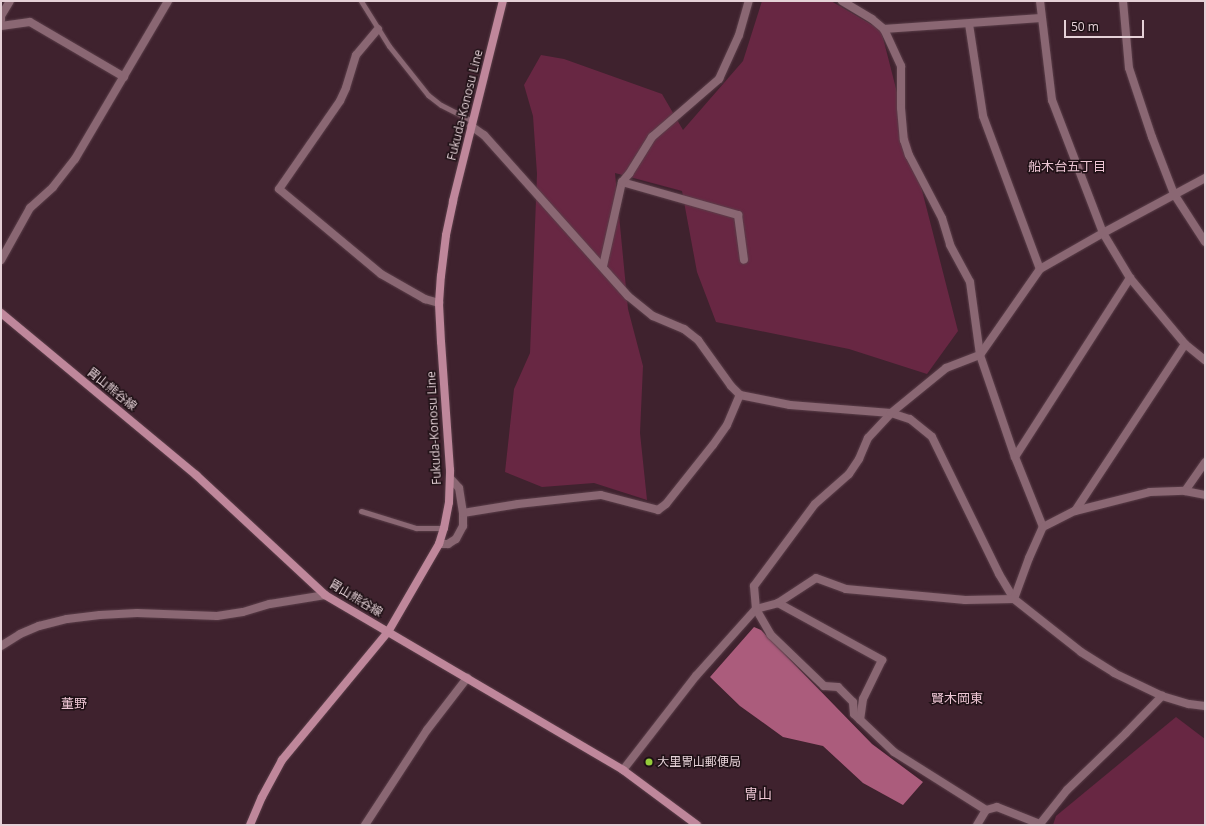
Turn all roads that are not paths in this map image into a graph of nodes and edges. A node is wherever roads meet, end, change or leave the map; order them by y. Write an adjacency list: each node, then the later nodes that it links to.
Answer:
1 (10, 1): 10 (street)
2 (168, 1): 15 (street)
3 (361, 1): 13 (lane)
4 (503, 1): 16 (main road, Fukuda-Konosu Line)
5 (749, 1): 18 (street)
6 (842, 1): 14 (street)
7 (1040, 1): 9 (street)
8 (1123, 1): 19 (street)
9 (1041, 18): 11 (street); 20 (street)
10 (1, 20)
11 (969, 24): 14 (street); 25 (street)
12 (1, 26): 15 (street)
13 (378, 29): 16 (lane); 27 (street)
14 (884, 29): 30 (street)
15 (124, 77): 22 (street)
16 (471, 124): 24 (street); 27 (main road, Fukuda-Konosu Line)
17 (1205, 178): 19 (street)
18 (622, 182): 23 (street); 24 (street)
19 (1174, 194): 20 (street); 21 (street)
20 (1104, 233): 25 (street); 26 (street)
21 (1205, 242)
22 (1, 260)
23 (744, 260)
24 (603, 266): 32 (street)
25 (1040, 269): 30 (street)
26 (1130, 278): 29 (street); 34 (street)
27 (440, 302): 36 (main road, Fukuda-Konosu Line)
28 (1, 314): 45 (main road, 胄山熊谷線)
29 (1185, 344): 31 (street); 40 (street)
30 (980, 355): 33 (street); 34 (street)
31 (1205, 360)
32 (740, 395): 33 (street); 41 (street)
33 (891, 413): 46 (street); 48 (street)
34 (1015, 457): 42 (street)
35 (1205, 462): 37 (street)
36 (450, 478): 41 (street); 43 (main road, Fukuda-Konosu Line)
37 (1185, 491): 38 (street); 40 (street)
38 (1205, 496)
39 (361, 511): 43 (lane)
40 (1075, 511): 42 (street)
41 (463, 513): 44 (street)
42 (1043, 527): 46 (street)
43 (444, 528): 44 (main road, Fukuda-Konosu Line)
44 (439, 544): 49 (main road, Fukuda-Konosu Line)
45 (325, 595): 49 (main road, 胄山熊谷線); 50 (street)
46 (1014, 599): 47 (street); 52 (street)
47 (778, 603): 48 (street); 54 (street)
48 (756, 609): 54 (street); 55 (street)
49 (388, 632): 51 (main road, 胄山熊谷線); 57 (main road, Fukuda-Konosu Line)
50 (1, 646)
51 (467, 678): 55 (main road, 胄山熊谷線); 58 (street)
52 (1162, 696): 53 (street); 56 (street)
53 (1205, 706)
54 (860, 720): 56 (street)
55 (623, 770): 59 (main road, 胄山熊谷線)
56 (986, 810): 60 (street)
57 (250, 825)
58 (365, 825)
59 (697, 825)
60 (977, 825)

